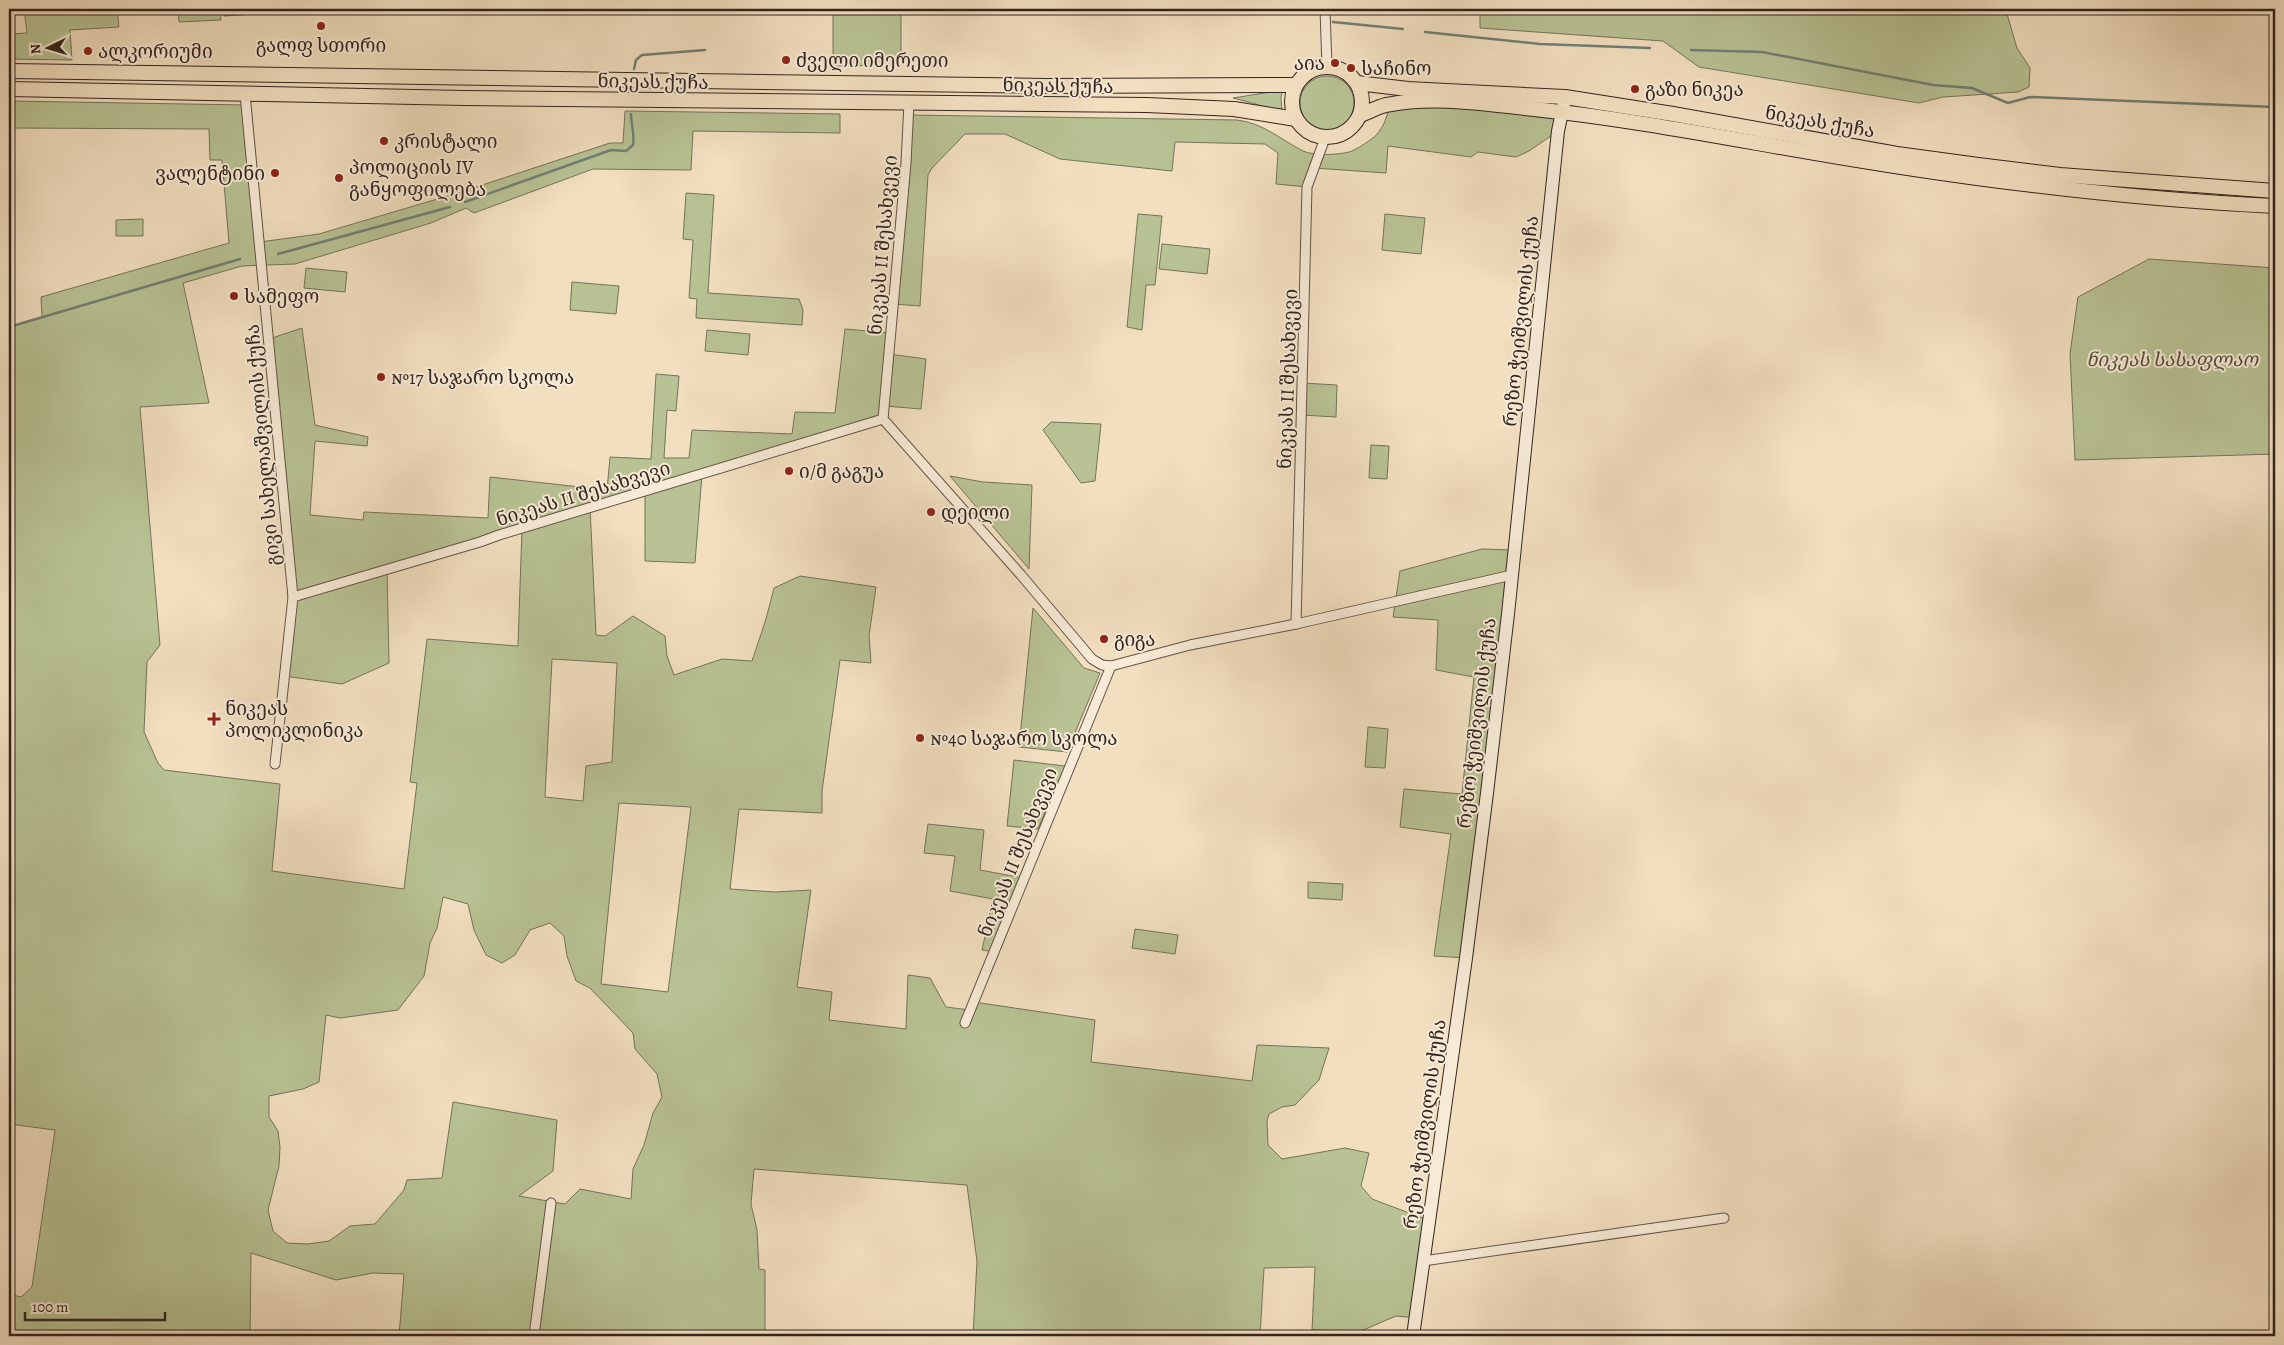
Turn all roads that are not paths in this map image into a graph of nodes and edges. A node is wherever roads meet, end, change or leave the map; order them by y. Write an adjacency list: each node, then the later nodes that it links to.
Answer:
1 (1325, 9): 2 (street)
2 (1327, 67): 5 (main road, ნიკეას ქუჩა); 6 (main road)
3 (9, 71): 4 (main road, ნიკეას ქუჩა)
4 (394, 76): 6 (main road, ნიკეას ქუჩა); 9 (main road)
5 (1357, 83): 10 (main road, ნიკეას ქუჩა); 13 (main road)
6 (1296, 85): 14 (main road)
7 (9, 89): 8 (main road, ნიკეას ქუჩა)
8 (245, 94): 9 (main road, ნიკეას ქუჩა); 20 (street, გივი სახელაშვილის ქუჩა)
9 (393, 96): 11 (main road, ნიკეას ქუჩა)
10 (1565, 97): 12 (main road, რეზო ჭეიშვილის ქუჩა); 16 (main road, ნიკეას ქუჩა)
11 (909, 103): 14 (main road, ნიკეას ქუჩა); 18 (street, ნიკეას II შესახვევი)
12 (1561, 112): 13 (main road, ნიკეას ქუჩა); 17 (main road, ნიკეას ქუჩა); 19 (main road, რეზო ჭეიშვილის ქუჩა)
13 (1360, 115): 15 (main road, ნიკეას ქუჩა)
14 (1296, 119): 15 (main road)
15 (1325, 138): 21 (street, ნიკეას II შესახვევი)
16 (2275, 191)
17 (2275, 206)
18 (883, 419): 20 (street, ნიკეას II შესახვევი); 22 (street)
19 (1512, 575): 21 (street); 27 (main road, რეზო ჭეიშვილის ქუჩა)
20 (293, 597): 23 (street, გივი სახელაშვილის ქუჩა)
21 (1296, 624): 22 (street)
22 (1111, 666): 24 (street, ნიკეას II შესახვევი)
23 (275, 764)
24 (965, 1023)
25 (551, 1203): 28 (street)
26 (1724, 1218): 27 (street)
27 (1423, 1261): 29 (main road, რეზო ჭეიშვილის ქუჩა)
28 (534, 1336)
29 (1413, 1336)

